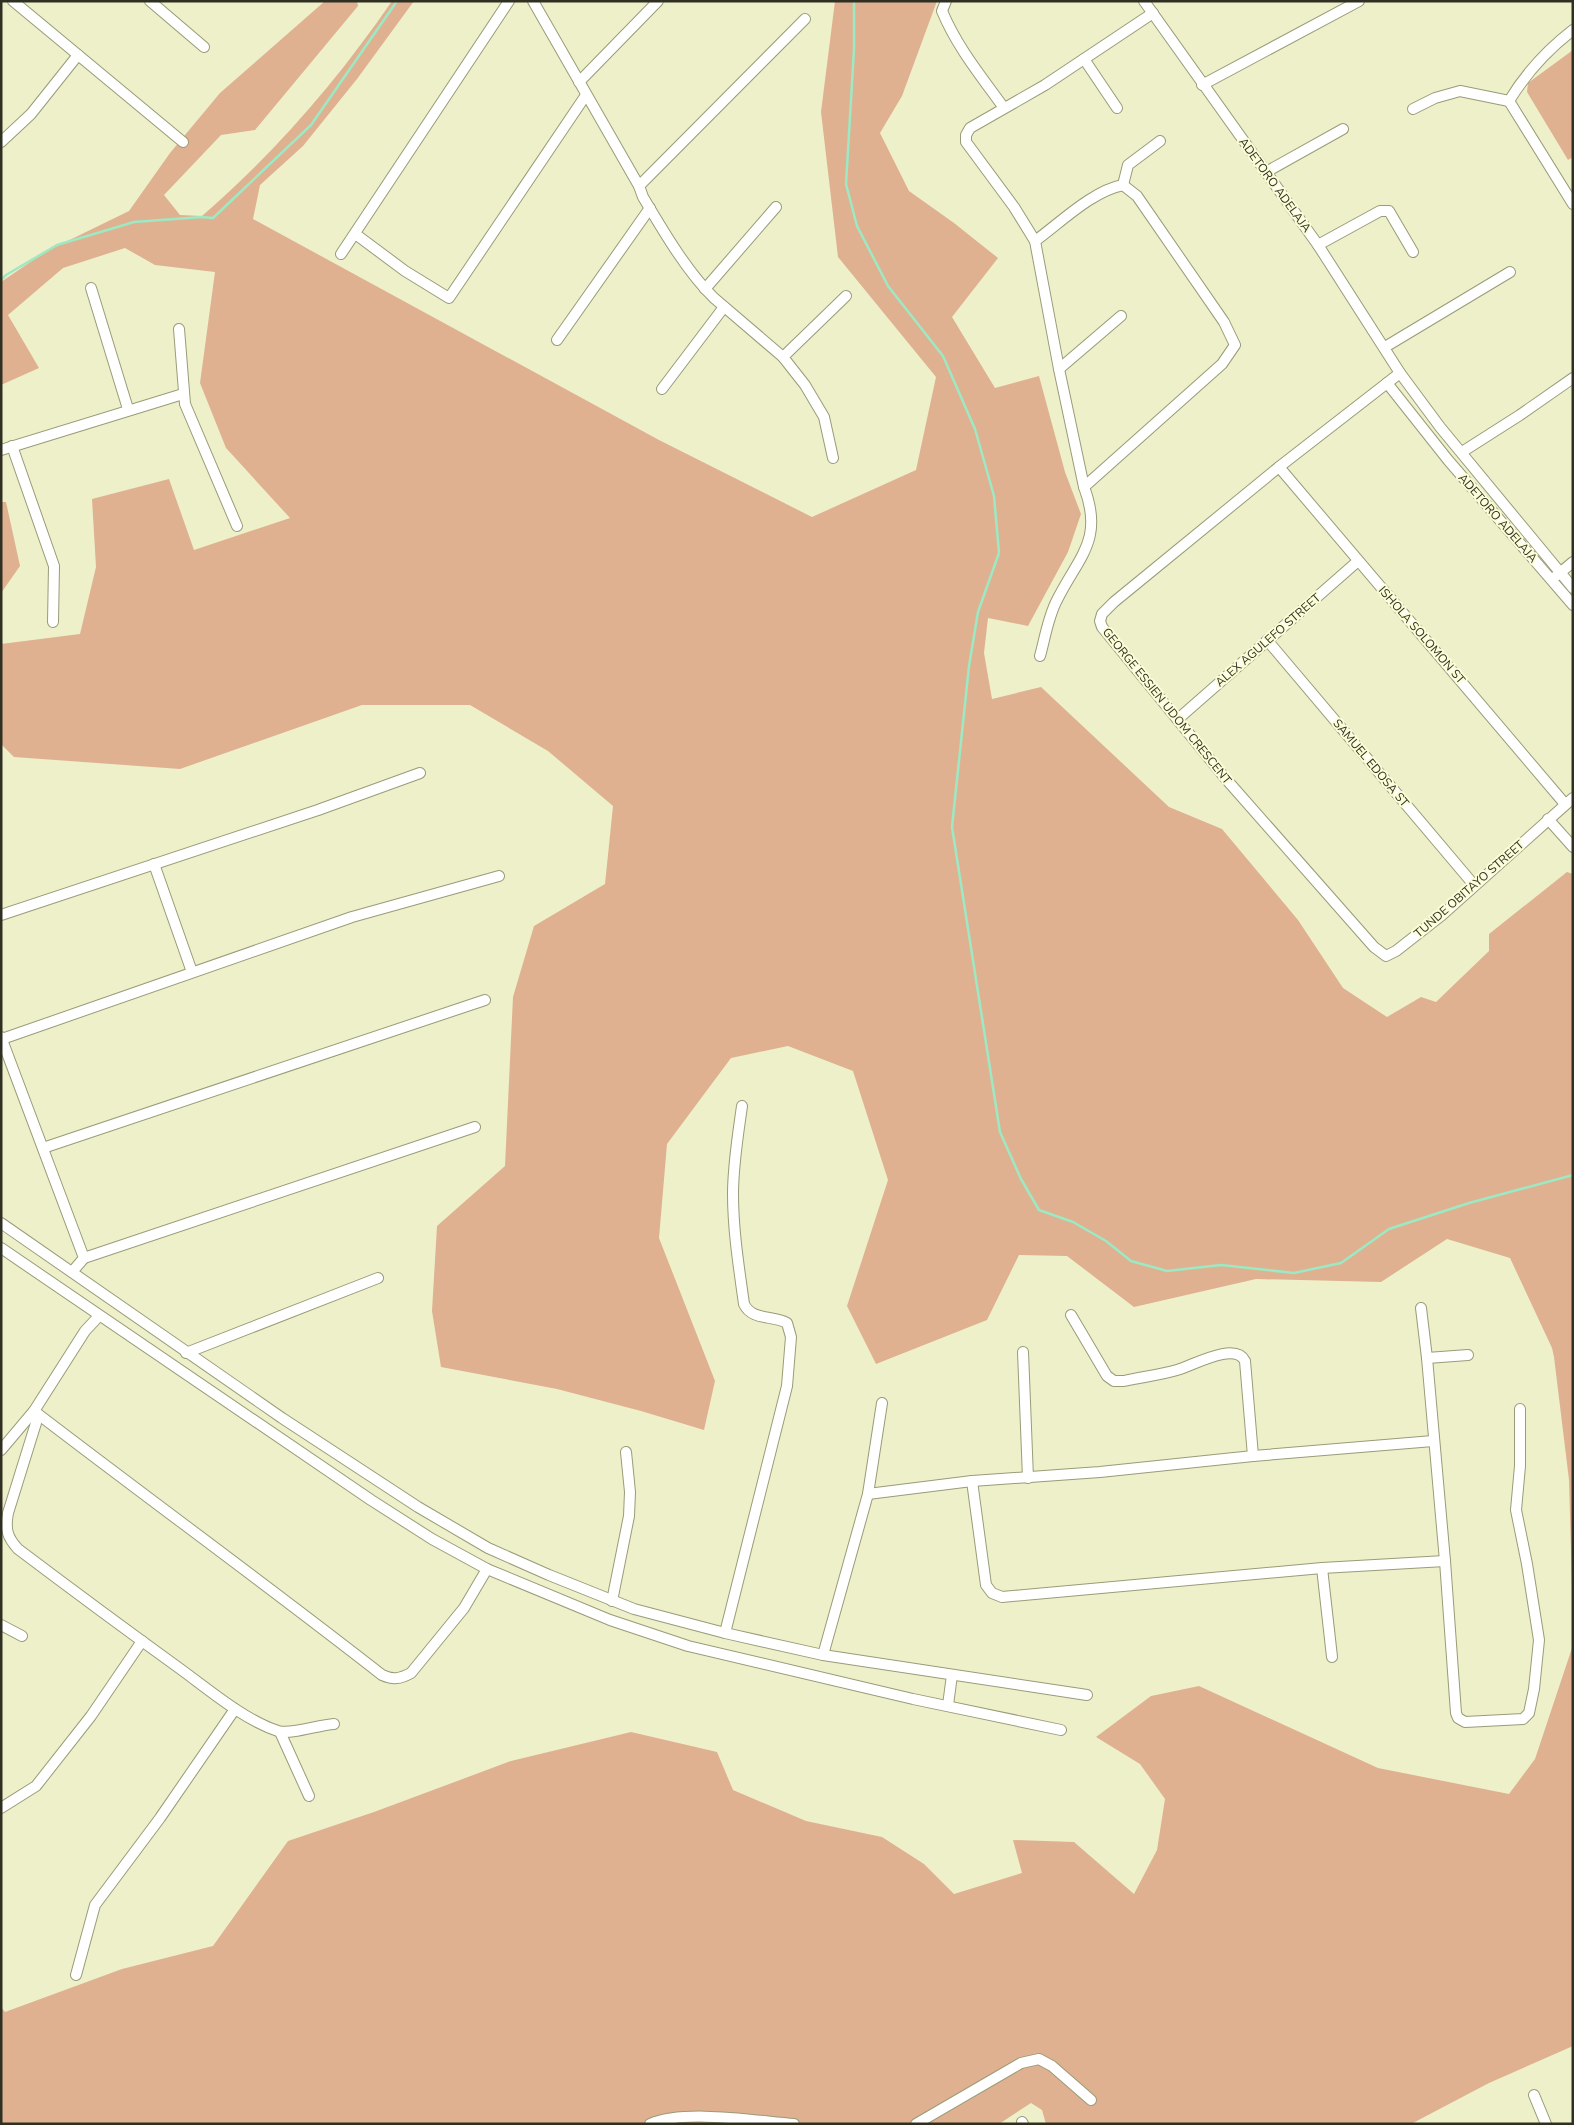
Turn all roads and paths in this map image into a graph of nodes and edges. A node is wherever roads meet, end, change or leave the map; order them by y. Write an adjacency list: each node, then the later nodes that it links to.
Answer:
1 (13, 1): 13 (street)
2 (150, 1): 12 (street)
3 (509, 1): 36 (street)
4 (533, 1): 15 (street)
5 (658, 1): 15 (street)
6 (946, 1): 19 (street)
7 (1144, 1): 9 (street, ADETORO ADELAJA)
8 (1359, 1): 16 (street)
9 (1153, 13): 14 (street); 16 (street, ADETORO ADELAJA)
10 (805, 20): 28 (street)
11 (1573, 30): 18 (street)
12 (204, 47)
13 (78, 54): 24 (street); 25 (street)
14 (1084, 60): 19 (street); 20 (street)
15 (579, 82): 17 (street)
16 (1202, 85): 26 (street, ADETORO ADELAJA)
17 (586, 95): 28 (street); 32 (street)
18 (1509, 102): 21 (street); 29 (street)
19 (1004, 108): 33 (street)
20 (1117, 108)
21 (1413, 109)
22 (1342, 128): 26 (street)
23 (1160, 141): 27 (street)
24 (1, 142)
25 (183, 142)
26 (1266, 172): 34 (street, ADETORO ADELAJA)
27 (1123, 185): 33 (street); 59 (street)
28 (640, 186): 31 (street)
29 (1573, 204)
30 (776, 207): 39 (street)
31 (650, 208): 39 (street); 44 (street)
32 (358, 236)
33 (1035, 241): 47 (street)
34 (1318, 245): 35 (street); 45 (street, ADETORO ADELAJA)
35 (1413, 252)
36 (341, 254)
37 (1510, 272): 45 (street)
38 (91, 288): 53 (street)
39 (704, 289): 41 (street)
40 (846, 296): 46 (street)
41 (724, 307): 46 (street); 51 (street)
42 (1121, 316): 47 (street)
43 (179, 329): 52 (street)
44 (557, 340)
45 (1385, 347): 48 (street, ADETORO ADELAJA)
46 (783, 357): 57 (street)
47 (1059, 369): 59 (street)
48 (1400, 373): 50 (street, GEORGE ESSIEN UDOM CRESCENT); 56 (street, ADETORO ADELAJA)
49 (1573, 378): 56 (street)
50 (1387, 383): 58 (street, GEORGE ESSIEN UDOM CRESCENT); 64 (street, ADETORO ADELAJA)
51 (662, 388)
52 (182, 394): 53 (street); 60 (street)
53 (128, 410): 54 (street)
54 (12, 446): 55 (street); 67 (street)
55 (1, 450)
56 (1462, 452): 63 (street, ADETORO ADELAJA)
57 (833, 458)
58 (1279, 467): 61 (street, ISHOLA SOLOMON ST); 70 (street, GEORGE ESSIEN UDOM CRESCENT)
59 (1084, 487): 69 (street)
60 (237, 526)
61 (1358, 561): 68 (street, ALEX AGULEFO STREET); 72 (street, ISHOLA SOLOMON ST)
62 (1573, 562): 63 (street)
63 (1560, 573): 64 (street); 65 (street, ADETORO ADELAJA)
64 (1551, 580): 66 (street, ADETORO ADELAJA)
65 (1573, 588)
66 (1573, 605)
67 (54, 622)
68 (1268, 640): 70 (street, ALEX AGULEFO STREET); 77 (street, SAMUEL EDOSA ST)
69 (1040, 656)
70 (1178, 719): 79 (street, GEORGE ESSIEN UDOM CRESCENT)
71 (420, 773): 75 (street)
72 (1569, 801): 73 (street, TUNDE OBITAYO STREET)
73 (1548, 819): 74 (street); 77 (street, TUNDE OBITAYO STREET)
74 (1573, 847)
75 (154, 864): 78 (street); 80 (street)
76 (499, 876): 80 (street)
77 (1474, 885): 79 (street, TUNDE OBITAYO STREET)
78 (1, 915)
79 (1364, 935)
80 (192, 972): 82 (street)
81 (485, 1000): 85 (street)
82 (2, 1038): 85 (street)
83 (742, 1106): 115 (street)
84 (475, 1126): 88 (street)
85 (42, 1148): 88 (street)
86 (1, 1223): 89 (street)
87 (1, 1248): 93 (street)
88 (84, 1258): 89 (street)
89 (72, 1272): 94 (street)
90 (378, 1278): 97 (street)
91 (1421, 1308): 99 (street)
92 (1070, 1315): 106 (street)
93 (99, 1316): 95 (street); 102 (street)
94 (157, 1333): 95 (street); 97 (street)
95 (146, 1348): 112 (street)
96 (1023, 1352): 107 (street)
97 (186, 1353): 113 (street)
98 (1468, 1355): 99 (street)
99 (1427, 1358): 103 (street)
100 (882, 1403): 109 (street)
101 (1520, 1408): 110 (street)
102 (34, 1411): 104 (street); 112 (street); 117 (street)
103 (1433, 1441): 106 (street); 110 (street)
104 (1, 1450)
105 (626, 1452): 113 (street)
106 (1253, 1456): 107 (street)
107 (1028, 1478): 108 (street)
108 (972, 1481): 109 (street); 111 (street)
109 (868, 1494): 118 (street)
110 (1445, 1561): 111 (street)
111 (1322, 1568): 119 (street)
112 (487, 1569): 122 (street)
113 (612, 1601): 115 (street)
114 (1, 1625): 116 (street)
115 (725, 1633): 118 (street)
116 (22, 1636)
117 (142, 1641): 123 (street); 128 (street)
118 (824, 1655): 120 (street)
119 (1332, 1657)
120 (952, 1675): 121 (street); 122 (street)
121 (1087, 1696)
122 (948, 1705): 125 (street)
123 (235, 1709): 126 (street); 129 (street)
124 (334, 1724): 126 (street)
125 (1061, 1730)
126 (280, 1732): 127 (street)
127 (309, 1796)
128 (1, 1808)
129 (76, 1975)
130 (1534, 2095): 135 (street)
131 (1091, 2100): 134 (street)
132 (650, 2124): 133 (street)
133 (794, 2124)
134 (916, 2124)
135 (1546, 2124)

